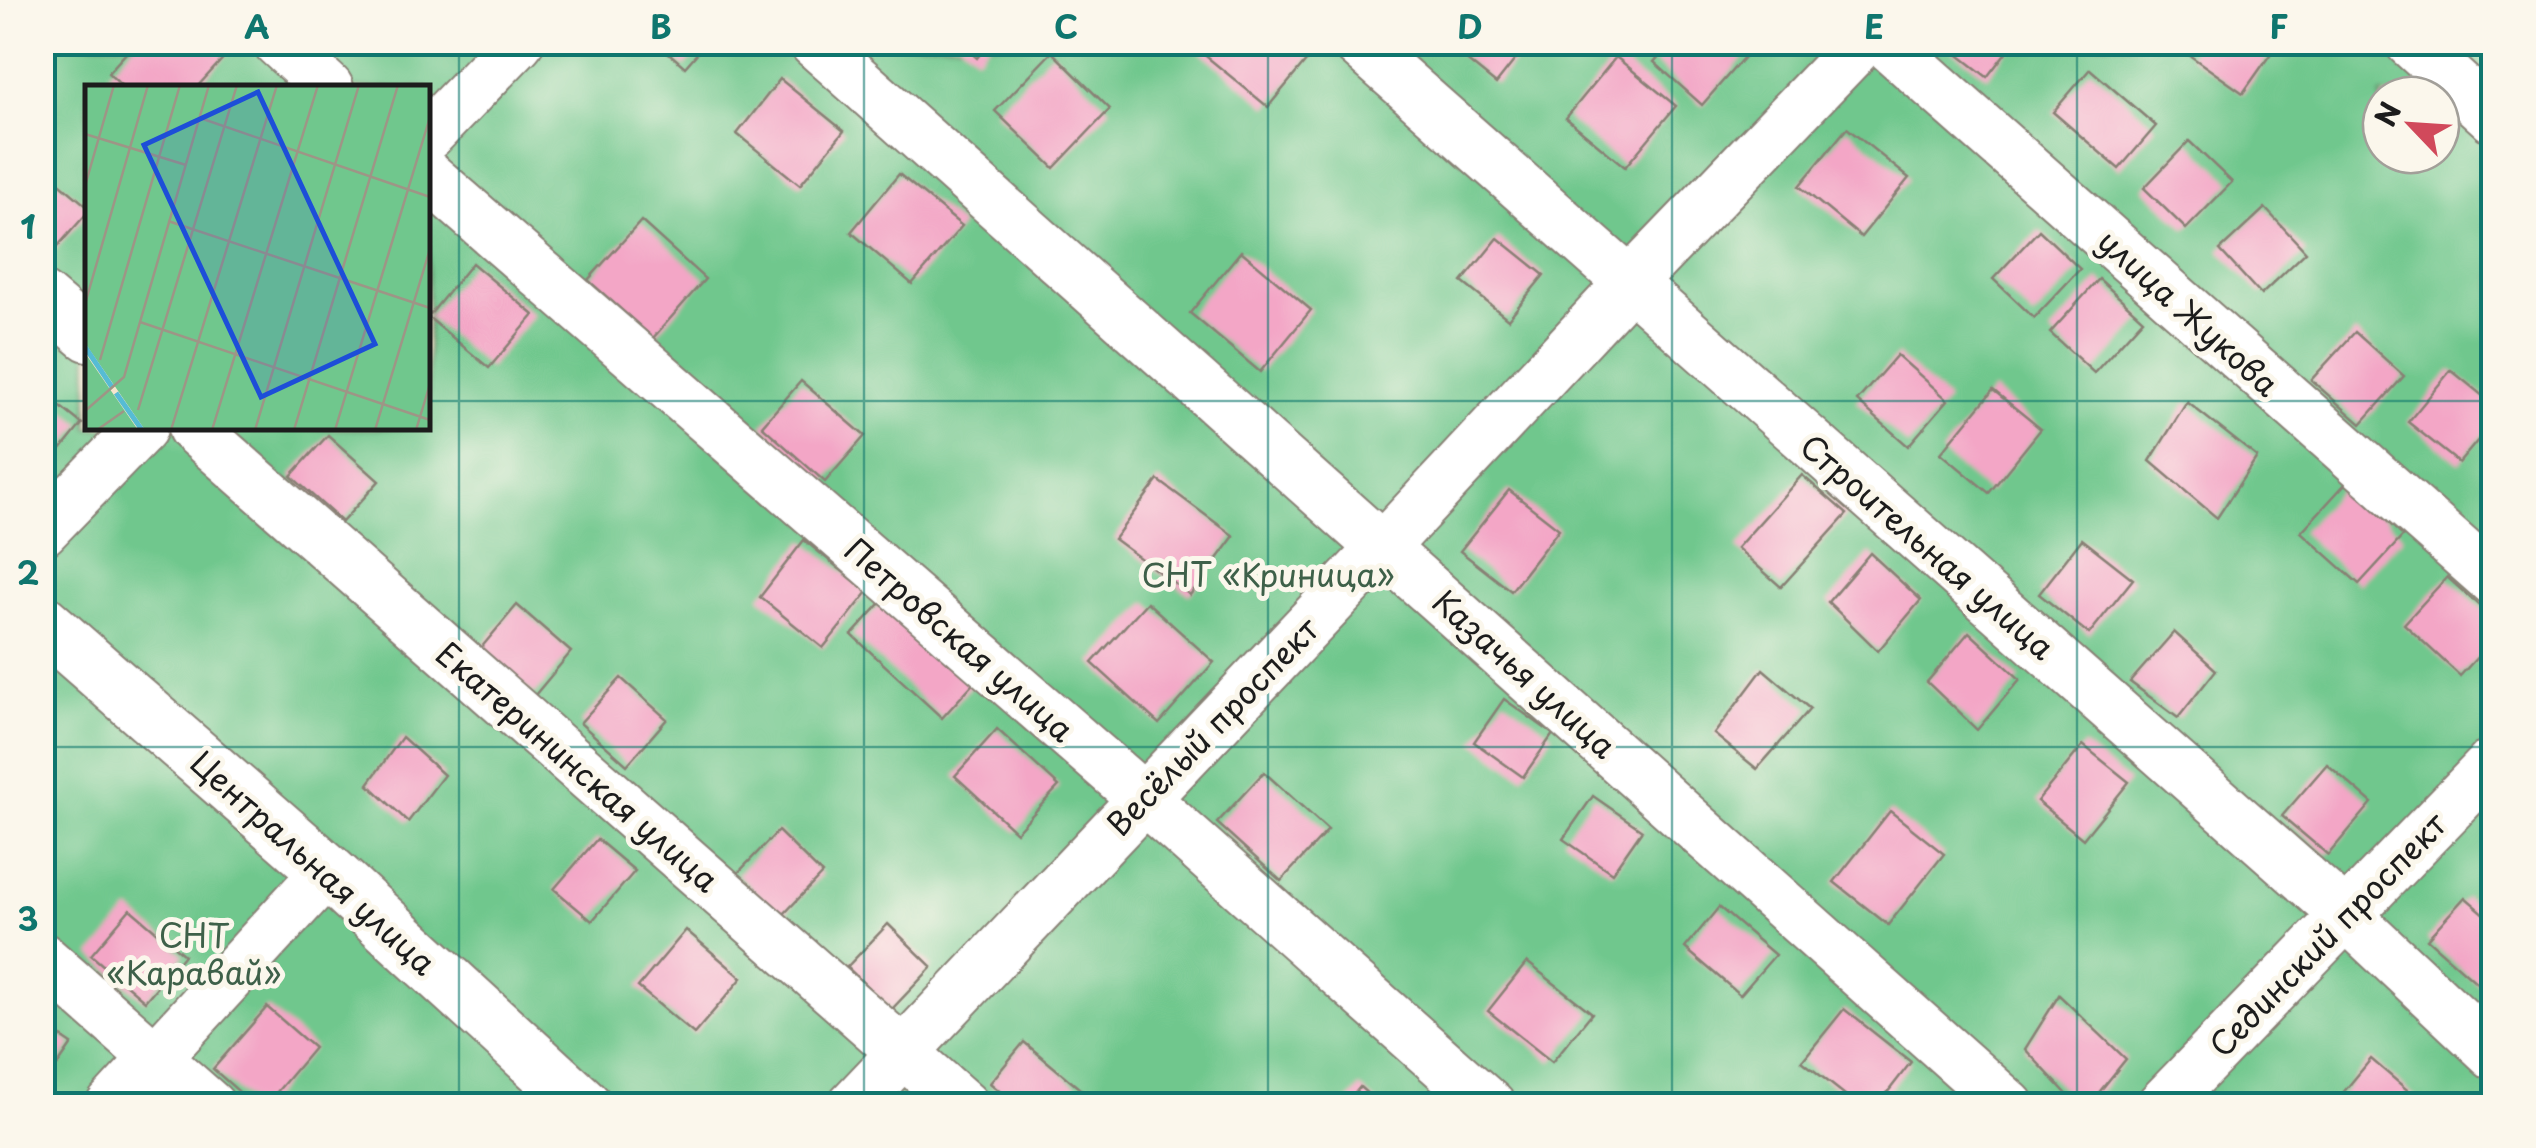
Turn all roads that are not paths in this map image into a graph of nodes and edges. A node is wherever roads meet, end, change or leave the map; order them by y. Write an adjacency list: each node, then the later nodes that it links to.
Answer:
1 (278, 42): 8 (street)
2 (518, 42): 10 (street)
3 (814, 42): 18 (street, Казачья улица)
4 (1357, 42): 12 (street, Строительная улица)
5 (1862, 42): 12 (street, Весёлый проспект)
6 (1885, 42): 19 (street, улица Жукова)
7 (2410, 42): 9 (street)
8 (325, 85)
9 (2494, 118)
10 (430, 133)
11 (430, 178): 22 (street, Петровская улица)
12 (1630, 283): 18 (street, Весёлый проспект); 24 (street, Строительная улица)
13 (42, 297): 14 (street)
14 (85, 333)
15 (140, 430): 17 (street)
16 (195, 430): 26 (street, Екатерининская улица)
17 (42, 531)
18 (1384, 546): 22 (street, Весёлый проспект); 35 (street, Казачья улица)
19 (2494, 582)
20 (42, 622): 23 (street, Центральная улица)
21 (2494, 762): 24 (street, Сединский проспект)
22 (1143, 798): 26 (street, Весёлый проспект); 34 (street, Петровская улица)
23 (326, 870): 28 (street); 31 (street, Центральная улица)
24 (2346, 915): 27 (street, Строительная улица); 36 (street, Сединский проспект)
25 (42, 958): 28 (street)
26 (904, 1052): 32 (street, Весёлый проспект); 33 (street, Екатерининская улица)
27 (2494, 1054)
28 (154, 1056): 29 (street); 30 (street)
29 (111, 1106)
30 (210, 1106)
31 (584, 1106)
32 (852, 1106)
33 (964, 1106)
34 (1490, 1106)
35 (2010, 1106)
36 (2161, 1106)

